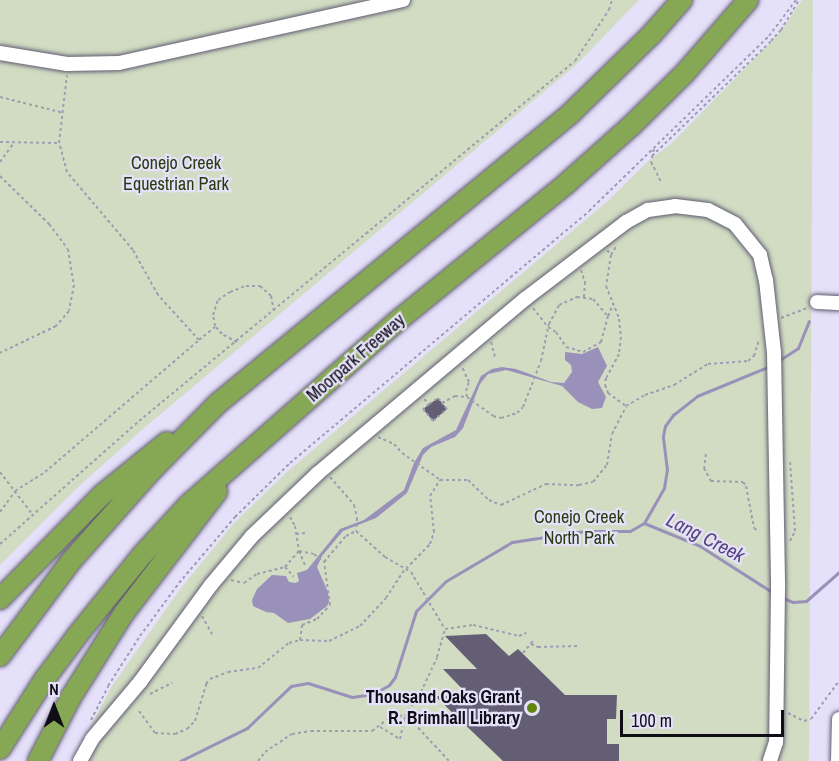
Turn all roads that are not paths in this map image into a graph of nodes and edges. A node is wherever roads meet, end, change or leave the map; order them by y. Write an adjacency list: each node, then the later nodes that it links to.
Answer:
1 (403, 0): 4 (street)
2 (682, 0): 7 (highway)
3 (748, 0): 8 (highway, Moorpark Freeway)
4 (0, 53)
5 (817, 302): 6 (street)
6 (839, 303)
7 (218, 405): 9 (highway); 10 (highway)
8 (252, 448): 11 (highway, Moorpark Freeway); 15 (highway)
9 (0, 599)
10 (0, 656)
11 (37, 691): 13 (highway, Moorpark Freeway); 14 (highway)
12 (839, 719): 18 (street)
13 (0, 749)
14 (1, 761)
15 (38, 761)
16 (80, 761): 17 (street)
17 (770, 761)
18 (838, 761)

